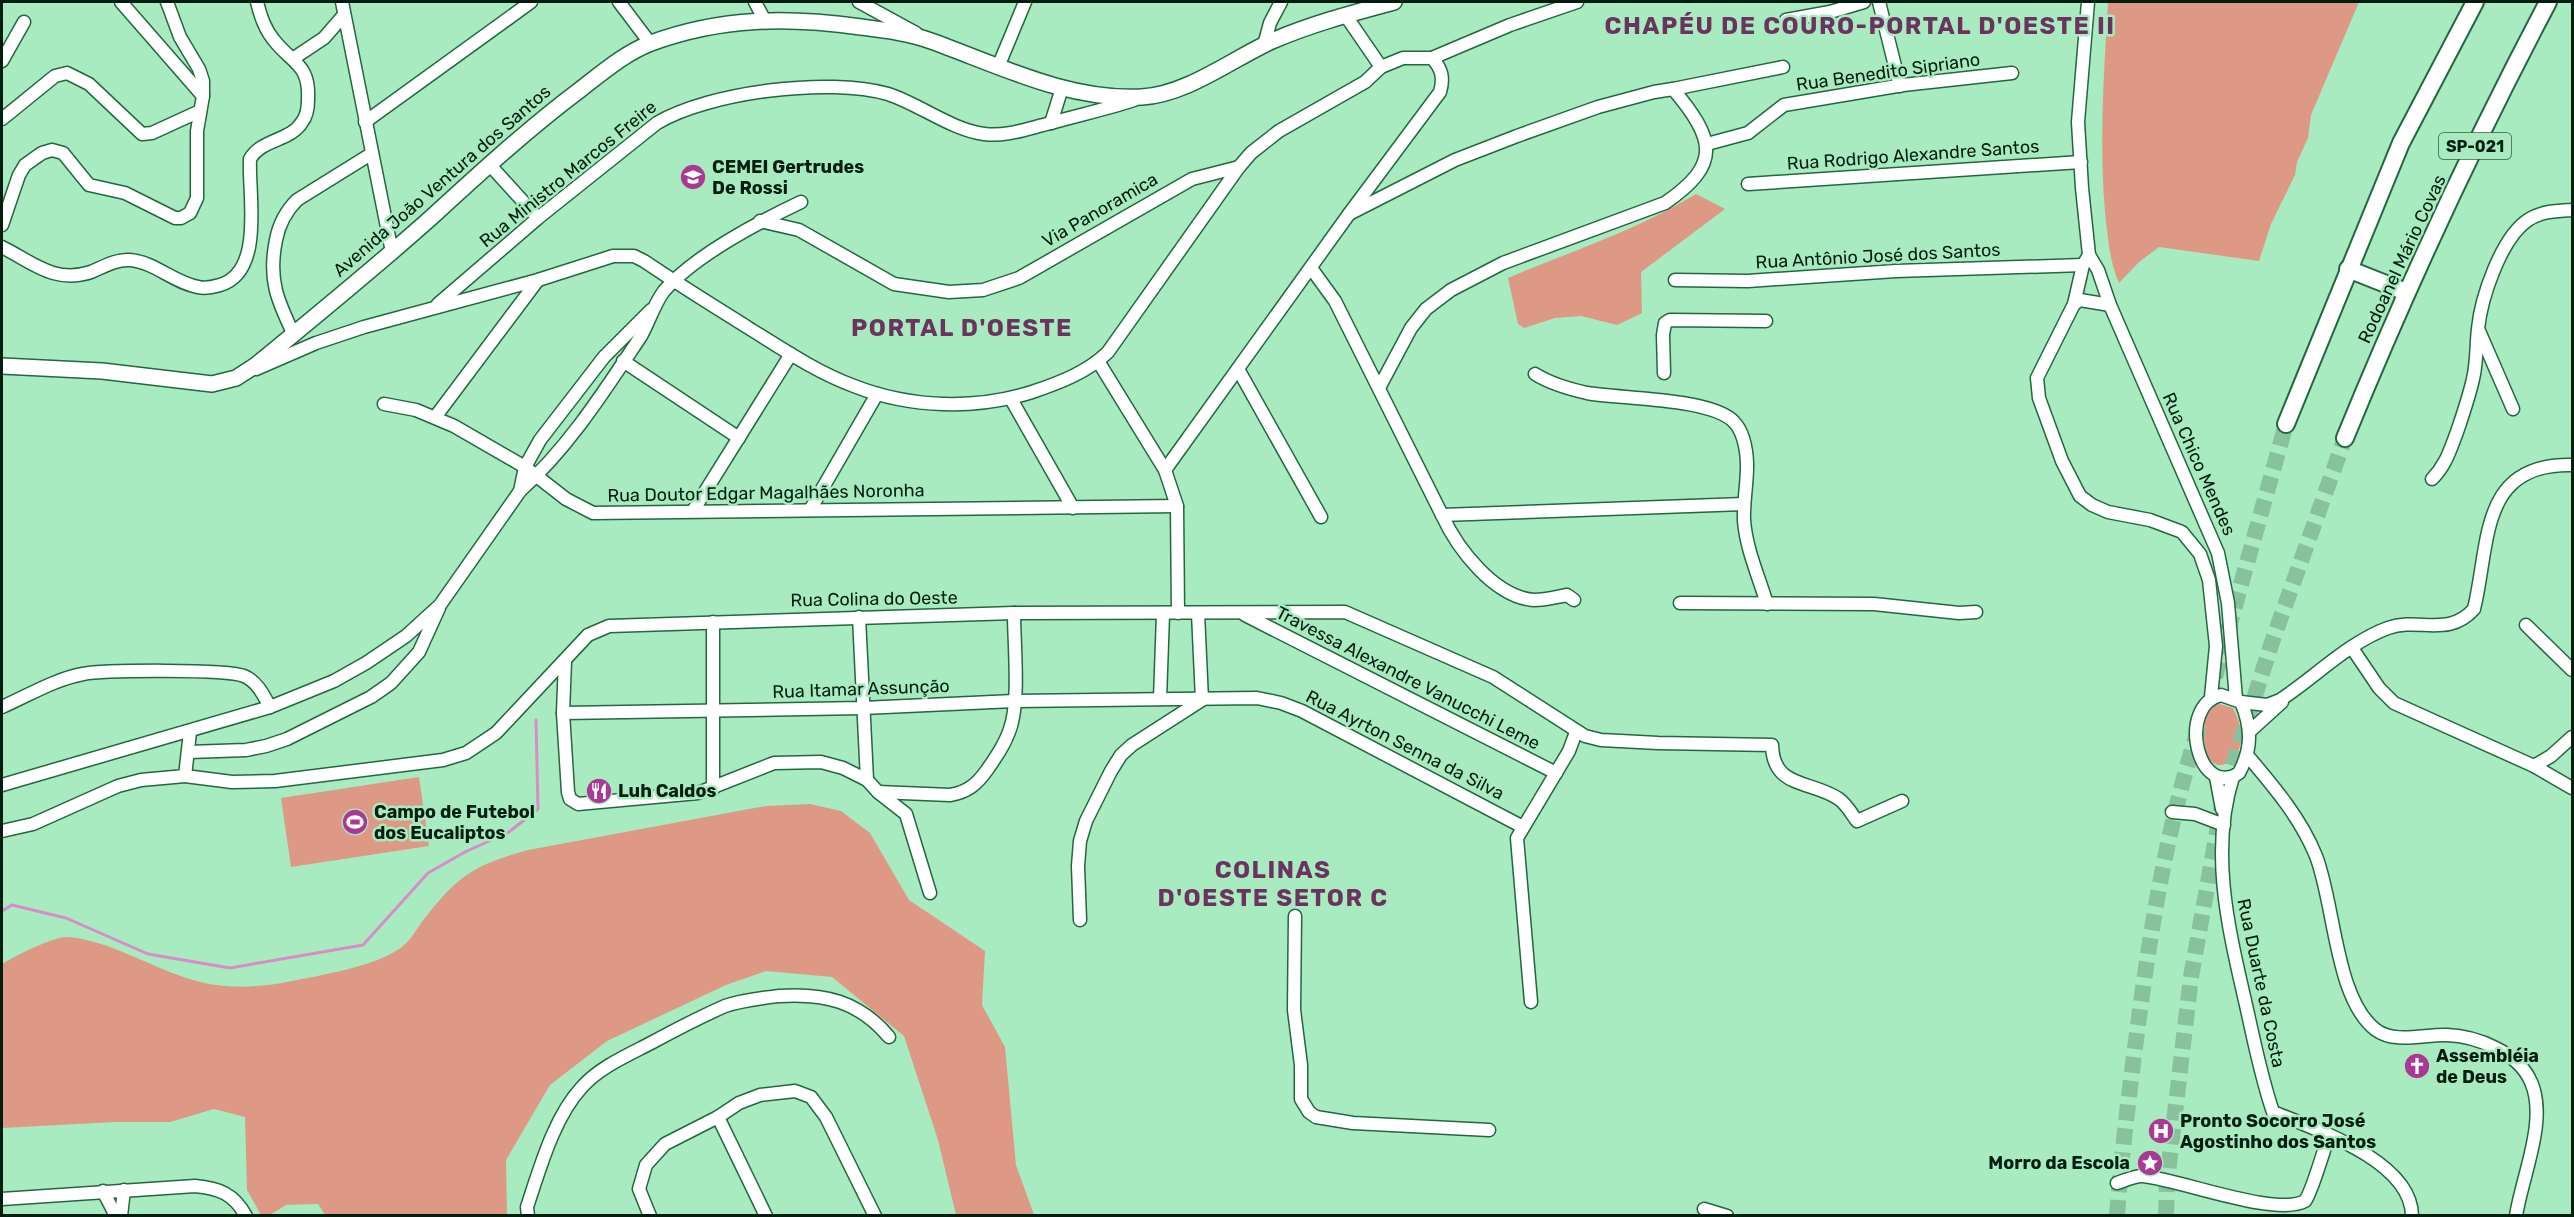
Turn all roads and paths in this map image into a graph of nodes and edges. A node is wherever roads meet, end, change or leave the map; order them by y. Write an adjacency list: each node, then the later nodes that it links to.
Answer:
1 (121, 2): 36 (street)
2 (168, 2): 36 (street)
3 (257, 2): 26 (street)
4 (342, 2): 18 (street)
5 (531, 2): 40 (street)
6 (619, 2): 24 (street)
7 (755, 2): 20 (street)
8 (859, 2): 23 (street)
9 (1025, 2): 29 (street)
10 (1281, 2): 25 (street)
11 (1395, 2): 19 (main road, Avenida João Ventura dos Santos)
12 (1577, 2): 27 (street)
13 (1864, 2): 21 (street)
14 (1879, 2): 33 (street)
15 (2088, 2): 44 (street, Rua Chico Mendes)
16 (2475, 2): 58 (highway)
17 (2548, 2): 62 (highway, Rodoanel Mário Covas / SP-021)
18 (344, 15): 26 (street); 40 (street)
19 (1346, 16): 25 (main road, Avenida João Ventura dos Santos); 30 (street)
20 (764, 20): 23 (main road, Avenida João Ventura dos Santos); 24 (main road, Avenida João Ventura dos Santos)
21 (1786, 20)
22 (24, 22): 28 (street)
23 (926, 39): 29 (main road, Avenida João Ventura dos Santos)
24 (650, 43): 45 (main road, Avenida João Ventura dos Santos)
25 (1264, 45): 37 (main road, Avenida João Ventura dos Santos)
26 (294, 58): 54 (street)
27 (1432, 58): 30 (street); 50 (street)
28 (2, 61)
29 (998, 67): 34 (main road, Avenida João Ventura dos Santos)
30 (1381, 67): 46 (street, Via Panoramica)
31 (1782, 67): 35 (street)
32 (2012, 73): 33 (street, Rua Benedito Sipriano)
33 (1900, 86): 42 (street, Rua Benedito Sipriano)
34 (1062, 88): 37 (main road, Avenida João Ventura dos Santos); 41 (street)
35 (1674, 89): 42 (street); 50 (street)
36 (203, 96): 38 (street)
37 (1141, 98): 41 (street, Rua Ministro Marcos Freire)
38 (200, 111): 39 (street); 53 (street)
39 (2, 119)
40 (365, 122): 43 (street)
41 (1050, 123): 51 (street, Rua Ministro Marcos Freire)
42 (1707, 144): 78 (street)
43 (371, 154): 55 (street); 69 (street)
44 (2081, 162): 47 (street, Rua Rodrigo Alexandre Santos); 56 (street, Rua Chico Mendes)
45 (489, 164): 51 (street); 55 (main road, Avenida João Ventura dos Santos)
46 (1239, 167): 52 (street, Via Panoramica); 72 (street)
47 (1748, 184)
48 (801, 202): 52 (street)
49 (2572, 210): 68 (street)
50 (1349, 214): 57 (street)
51 (538, 218): 66 (street, Rua Ministro Marcos Freire)
52 (760, 221): 60 (street)
53 (2, 225)
54 (2, 247)
55 (392, 252): 69 (main road, Avenida João Ventura dos Santos)
56 (2086, 260): 61 (street, Rua Antônio José dos Santos); 64 (street, Rua Chico Mendes); 65 (street, Rua Chico Mendes)
57 (1311, 268): 74 (street); 78 (street)
58 (2348, 269): 62 (highway); 84 (highway)
59 (538, 280): 60 (street); 66 (street); 83 (street)
60 (674, 280): 63 (street); 70 (street)
61 (1675, 280)
62 (2406, 292): 86 (highway, Rodoanel Mário Covas / SP-021)
63 (658, 303): 71 (street); 88 (street)
64 (2074, 304): 65 (street); 117 (street, Rua Chico Mendes)
65 (2110, 304): 121 (street, Rua Chico Mendes)
66 (435, 307): 76 (street)
67 (1766, 321): 75 (street)
68 (2478, 327): 82 (street); 91 (street)
69 (294, 334): 76 (main road, Avenida João Ventura dos Santos)
70 (791, 354): 79 (street); 85 (street)
71 (623, 361): 85 (street); 90 (street)
72 (1098, 361): 80 (street); 89 (street)
73 (2, 366): 76 (main road, Avenida João Ventura dos Santos)
74 (1238, 369): 89 (street); 99 (street)
75 (1664, 373)
76 (245, 374)
77 (1536, 374): 93 (street)
78 (1379, 388): 98 (street)
79 (877, 394): 80 (street); 96 (street)
80 (1011, 399): 95 (street)
81 (384, 404): 83 (street, Rua Doutor Edgar Magalhães Noronha)
82 (2513, 410)
83 (436, 416): 88 (street, Rua Doutor Edgar Magalhães Noronha)
84 (2286, 424)
85 (739, 438): 97 (street)
86 (2345, 438)
87 (2572, 465): 113 (street)
88 (525, 467): 90 (street, Rua Doutor Edgar Magalhães Noronha); 92 (street)
89 (1165, 470): 94 (street)
90 (537, 476): 92 (street); 97 (street, Rua Doutor Edgar Magalhães Noronha)
91 (2432, 479)
92 (520, 491): 103 (street)
93 (1744, 504): 98 (street); 102 (street)
94 (1177, 506): 95 (street, Rua Doutor Edgar Magalhães Noronha); 106 (street)
95 (1073, 508): 96 (street, Rua Doutor Edgar Magalhães Noronha)
96 (810, 510): 97 (street, Rua Doutor Edgar Magalhães Noronha)
97 (693, 511)
98 (1442, 515): 100 (street)
99 (1322, 517)
100 (1574, 600)
101 (1680, 603): 102 (street)
102 (1767, 604): 104 (street)
103 (440, 605): 123 (street); 131 (street)
104 (1976, 612)
105 (1014, 613): 108 (street, Rua Colina do Oeste); 110 (street, Rua Colina do Oeste); 120 (street)
106 (1178, 613): 107 (street, Rua Colina do Oeste); 108 (street, Rua Colina do Oeste)
107 (1198, 613): 109 (street, Rua Colina do Oeste); 119 (street)
108 (1163, 614): 118 (street)
109 (1244, 614): 128 (street, Rua Colina do Oeste); 134 (street, Travessa Alexandre Vanucchi Leme)
110 (859, 616): 111 (street, Rua Colina do Oeste); 124 (street)
111 (713, 622): 114 (street, Rua Colina do Oeste); 125 (street)
112 (2526, 625): 115 (street)
113 (2352, 648): 116 (street); 133 (street)
114 (565, 661): 126 (street); 135 (street, Rua Colina do Oeste)
115 (2572, 670)
116 (2292, 693): 121 (street); 129 (street)
117 (2211, 697): 121 (street); 136 (street)
118 (1160, 699): 119 (street, Rua Ayrton Senna da Silva); 120 (street, Rua Itamar Assunção)
119 (1202, 700): 146 (street, Rua Ayrton Senna da Silva); 150 (street)
120 (1014, 701): 124 (street, Rua Itamar Assunção); 142 (street)
121 (2239, 701): 129 (street)
122 (2, 707): 123 (street)
123 (270, 707): 127 (street)
124 (863, 708): 125 (street, Rua Itamar Assunção); 138 (street)
125 (713, 711): 126 (street, Rua Itamar Assunção); 141 (street)
126 (563, 713): 141 (street)
127 (190, 732): 131 (street); 139 (street)
128 (1576, 732): 134 (street); 143 (street)
129 (2249, 732): 132 (street)
130 (2572, 737): 133 (street)
131 (189, 752): 135 (street)
132 (2247, 755): 137 (street); 170 (street)
133 (2534, 766): 140 (street)
134 (1556, 773): 146 (street)
135 (184, 776): 147 (street, Rua Colina do Oeste)
136 (2216, 777): 137 (street); 145 (street, Rua Duarte da Costa)
137 (2233, 777): 145 (street, Rua Duarte da Costa)
138 (867, 780): 141 (street); 142 (street)
139 (2, 785)
140 (2572, 788)
141 (713, 789)
142 (878, 792): 148 (street)
143 (1902, 801)
144 (2172, 812): 145 (street)
145 (2224, 821): 155 (street, Rua Duarte da Costa)
146 (1523, 827): 151 (street)
147 (2, 831)
148 (930, 893)
149 (1295, 916): 154 (street)
150 (1080, 920)
151 (1531, 1002)
152 (889, 1037): 164 (street)
153 (718, 1117): 165 (street); 166 (street); 167 (street)
154 (1489, 1130)
155 (2329, 1135): 156 (street); 169 (street)
156 (2117, 1183)
157 (124, 1190): 158 (street); 162 (street); 163 (street)
158 (103, 1191): 159 (street); 161 (street)
159 (2, 1199)
160 (1704, 1209): 168 (street)
161 (116, 1215)
162 (121, 1215)
163 (246, 1215)
164 (528, 1215)
165 (650, 1215)
166 (766, 1215)
167 (875, 1215)
168 (1728, 1215)
169 (2412, 1215)
170 (2516, 1215)

